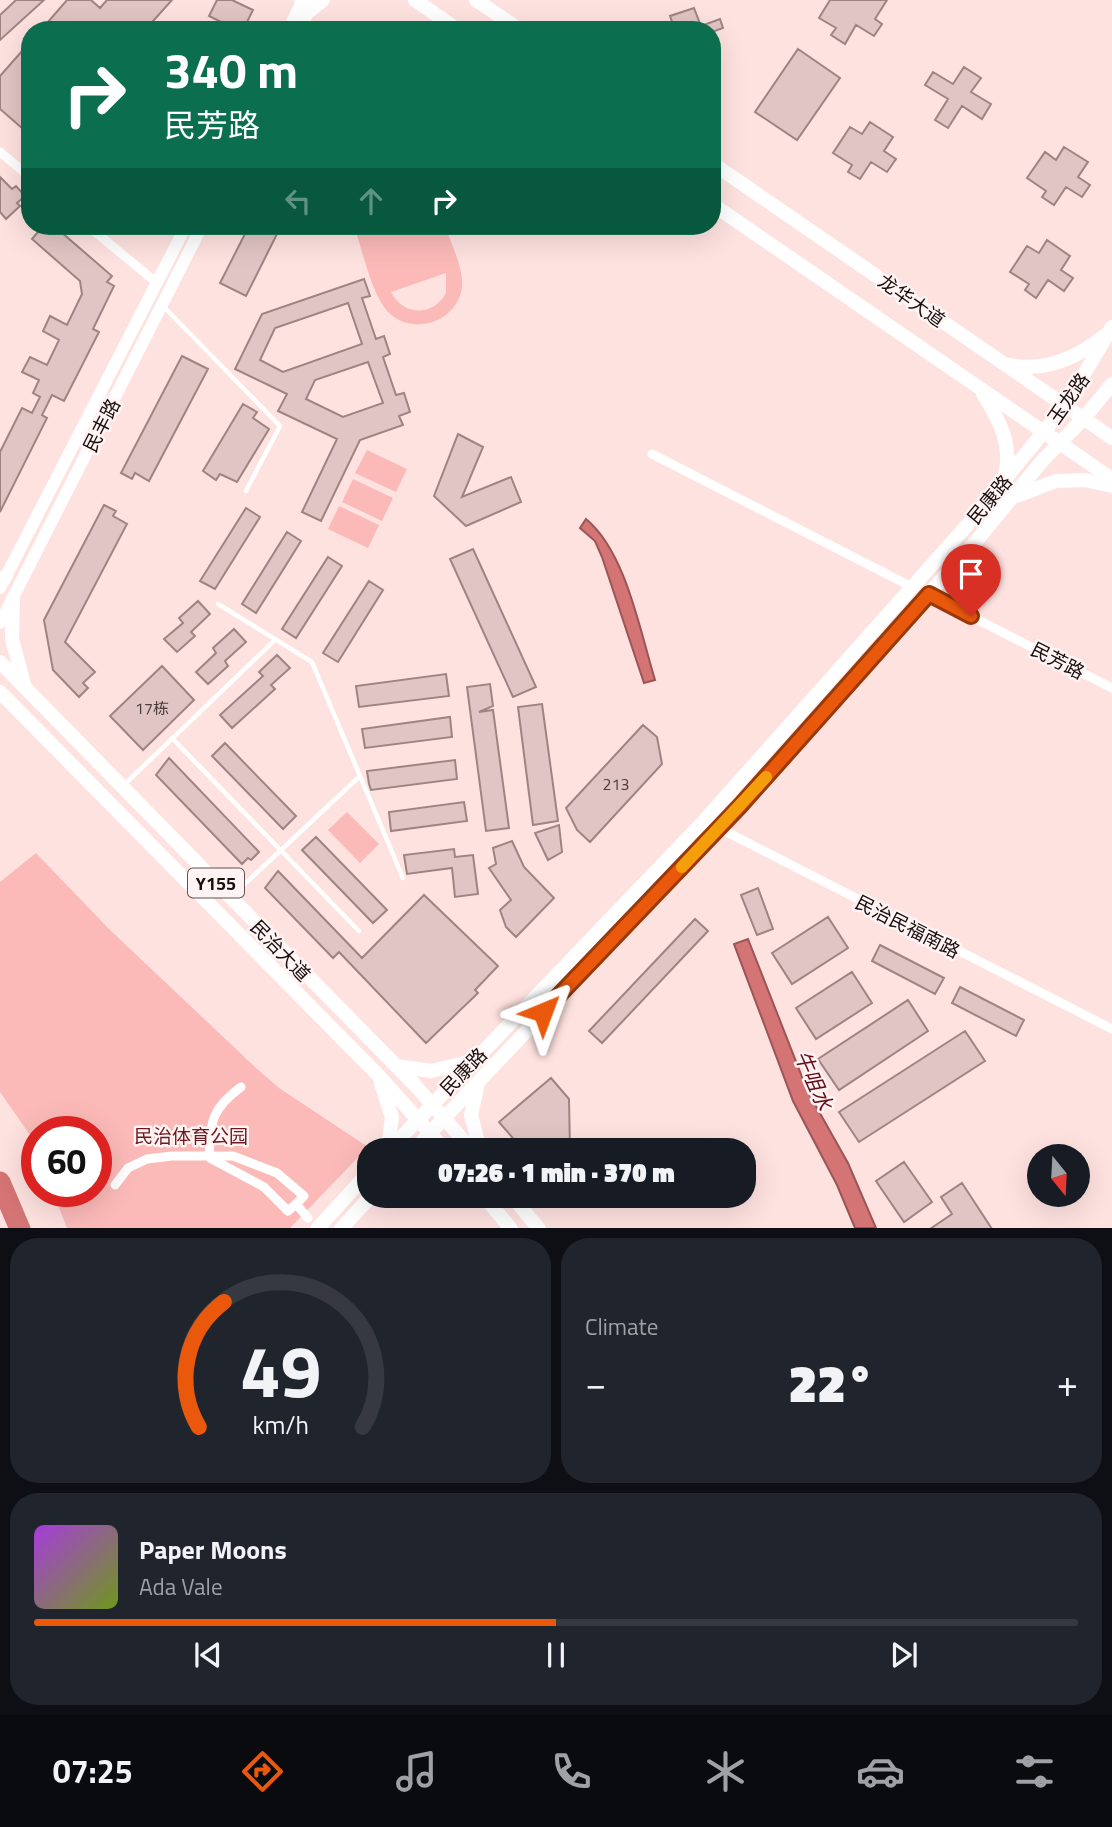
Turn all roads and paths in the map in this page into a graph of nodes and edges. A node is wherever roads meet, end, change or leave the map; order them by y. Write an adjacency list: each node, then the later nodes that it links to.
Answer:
1 (323, 0): 4 (main road)
2 (415, 0): 7 (main road)
3 (476, 0): 8 (main road)
4 (306, 3): 5 (main road); 6 (main road)
5 (294, 21)
6 (301, 21)
7 (445, 21)
8 (507, 21)
9 (0, 152): 11 (street)
10 (721, 169): 19 (main road, 龙华大道)
11 (21, 170)
12 (721, 210): 21 (main road, 龙华大道)
13 (99, 235): 16 (street)
14 (181, 235): 16 (main road, 民丰路)
15 (197, 235): 17 (main road, 民丰路)
16 (157, 283): 33 (main road, 民丰路)
17 (162, 305): 31 (lane); 36 (main road, 民丰路)
18 (1111, 329): 19 (main road); 22 (main road, 玉龙路)
19 (1004, 364): 22 (main road, 龙华大道)
20 (1112, 384): 23 (main road, 玉龙路)
21 (978, 387): 24 (main road, 龙华大道); 29 (main road)
22 (1065, 405): 23 (main road, 龙华大道); 24 (main road, 玉龙路)
23 (1084, 418): 25 (main road, 龙华大道); 26 (main road, 玉龙路)
24 (1045, 432): 26 (main road, 龙华大道); 29 (main road, 民康路)
25 (1112, 438)
26 (1060, 443): 28 (main road, 龙华大道); 32 (main road, 民康路)
27 (652, 454): 34 (street)
28 (1112, 479)
29 (1002, 484): 34 (main road, 民康路)
30 (1112, 486): 32 (main road)
31 (246, 491)
32 (1010, 500): 35 (main road, 民康路)
33 (2, 582)
34 (912, 587): 49 (main road, 民康路)
35 (929, 594): 41 (street, 民芳路); 50 (main road, 民康路)
36 (13, 598): 38 (main road, 民丰路); 42 (main road)
37 (218, 604): 39 (lane)
38 (0, 623)
39 (276, 639): 46 (lane); 47 (lane)
40 (0, 662): 42 (main road, 民治大道 / Y155)
41 (1112, 688)
42 (28, 691): 48 (main road, 民治大道 / Y155)
43 (0, 692): 45 (main road, 民治大道 / Y155)
44 (0, 708): 45 (main road)
45 (19, 712): 58 (main road, 民治大道 / Y155)
46 (172, 738): 48 (lane); 51 (lane)
47 (360, 776): 51 (lane); 52 (lane)
48 (122, 787): 53 (main road, 民治大道 / Y155)
49 (704, 821): 50 (street, 民治民福南路); 56 (main road, 民康路)
50 (719, 828): 55 (street, 民治民福南路); 59 (main road, 民康路)
51 (280, 850): 53 (lane); 54 (lane)
52 (403, 878)
53 (230, 897): 57 (main road, 民治大道 / Y155)
54 (359, 931)
55 (1112, 1029)
56 (474, 1060): 57 (main road); 61 (main road, 民康路)
57 (394, 1064): 61 (main road, 民治大道 / Y155)
58 (378, 1075): 62 (main road, 民治大道 / Y155); 65 (main road)
59 (479, 1080): 63 (main road, 民康路); 70 (main road)
60 (241, 1087): 71 (street)
61 (432, 1104): 62 (main road, 民康路); 63 (main road, 民治大道 / Y155)
62 (418, 1118): 64 (main road, 民治大道 / Y155); 66 (main road, 民康路)
63 (444, 1118): 64 (main road, 民康路); 69 (main road, 民治大道 / Y155)
64 (430, 1132): 67 (main road, 民康路); 68 (main road, 民治大道 / Y155)
65 (391, 1138)
66 (399, 1138)
67 (425, 1138)
68 (435, 1138)
69 (461, 1138)
70 (477, 1138)
71 (209, 1157): 73 (street); 74 (street); 74 (street)
72 (357, 1182): 78 (main road)
73 (115, 1185)
74 (296, 1204): 78 (street)
75 (360, 1208): 79 (main road)
76 (494, 1208): 80 (main road)
77 (521, 1208): 81 (main road)
78 (313, 1223)
79 (341, 1228)
80 (511, 1228)
81 (539, 1228)

